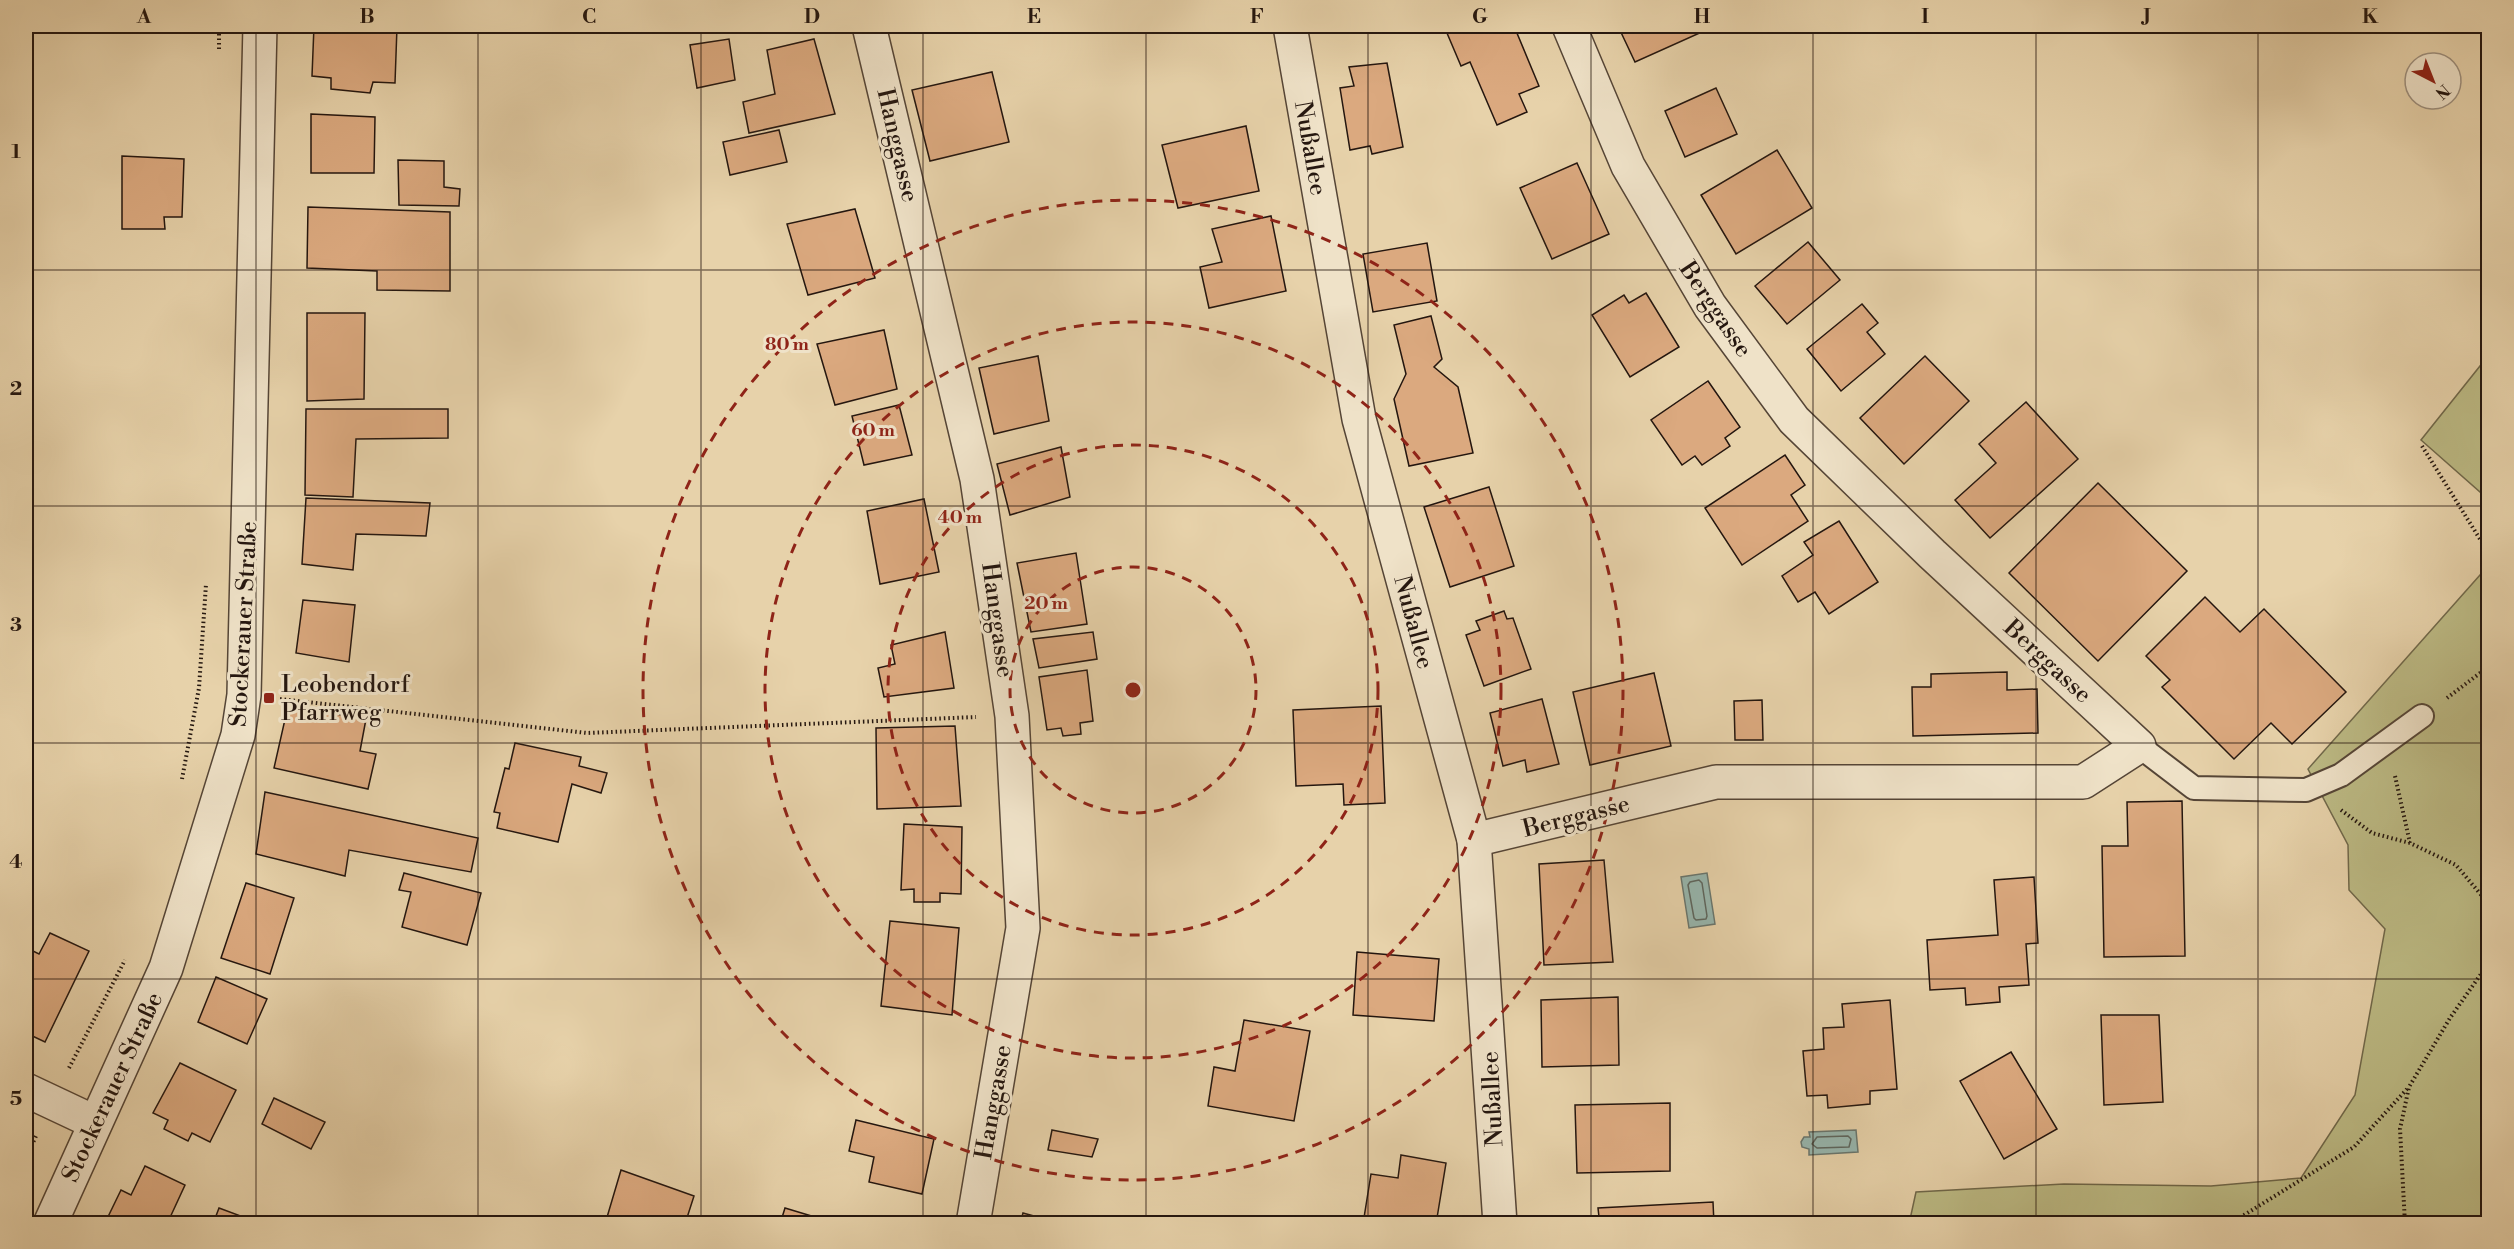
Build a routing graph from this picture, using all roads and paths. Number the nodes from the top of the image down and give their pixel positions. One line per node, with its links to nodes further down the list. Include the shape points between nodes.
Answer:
1 (219, 26): 6 (path)
2 (261, 26): 11 (street, Stockerauer Straße)
3 (869, 26): 12 (street, Hanggasse, via 977,479)
4 (1290, 26): 18 (street, Nußallee, via 1359,419)
5 (1569, 26): 15 (street, Berggasse, via 1628,166 1710,306 1794,420)
6 (219, 49)
7 (2422, 446): 8 (path)
8 (2488, 552)
9 (206, 583): 16 (path, via 199,688)
10 (2488, 667): 13 (path)
11 (244, 695): 12 (path, via 587,733); 25 (street, Stockerauer Straße, via 238,735 166,968)
12 (1012, 716): 28 (street, Hanggasse, via 1023,928)
13 (2422, 716): 14 (lane)
14 (2388, 741): 15 (lane, via 2341,775 2306,790 2194,788); 19 (path)
15 (2139, 746): 18 (street, Berggasse, via 2083,782 1716,782)
16 (180, 789)
17 (2344, 811): 19 (path, via 2372,833)
18 (1474, 840): 29 (street, Nußallee)
19 (2410, 843): 20 (path, via 2456,865)
20 (2488, 903)
21 (128, 954): 24 (path)
22 (2488, 964): 23 (path)
23 (2409, 1087): 30 (path, via 2354,1147); 31 (path, via 2400,1129)
24 (39, 1096): 25 (street); 26 (path)
25 (94, 1122): 27 (street, Stockerauer Straße)
26 (26, 1158)
27 (50, 1224)
28 (973, 1224)
29 (1500, 1224)
30 (2235, 1224)
31 (2405, 1224)

